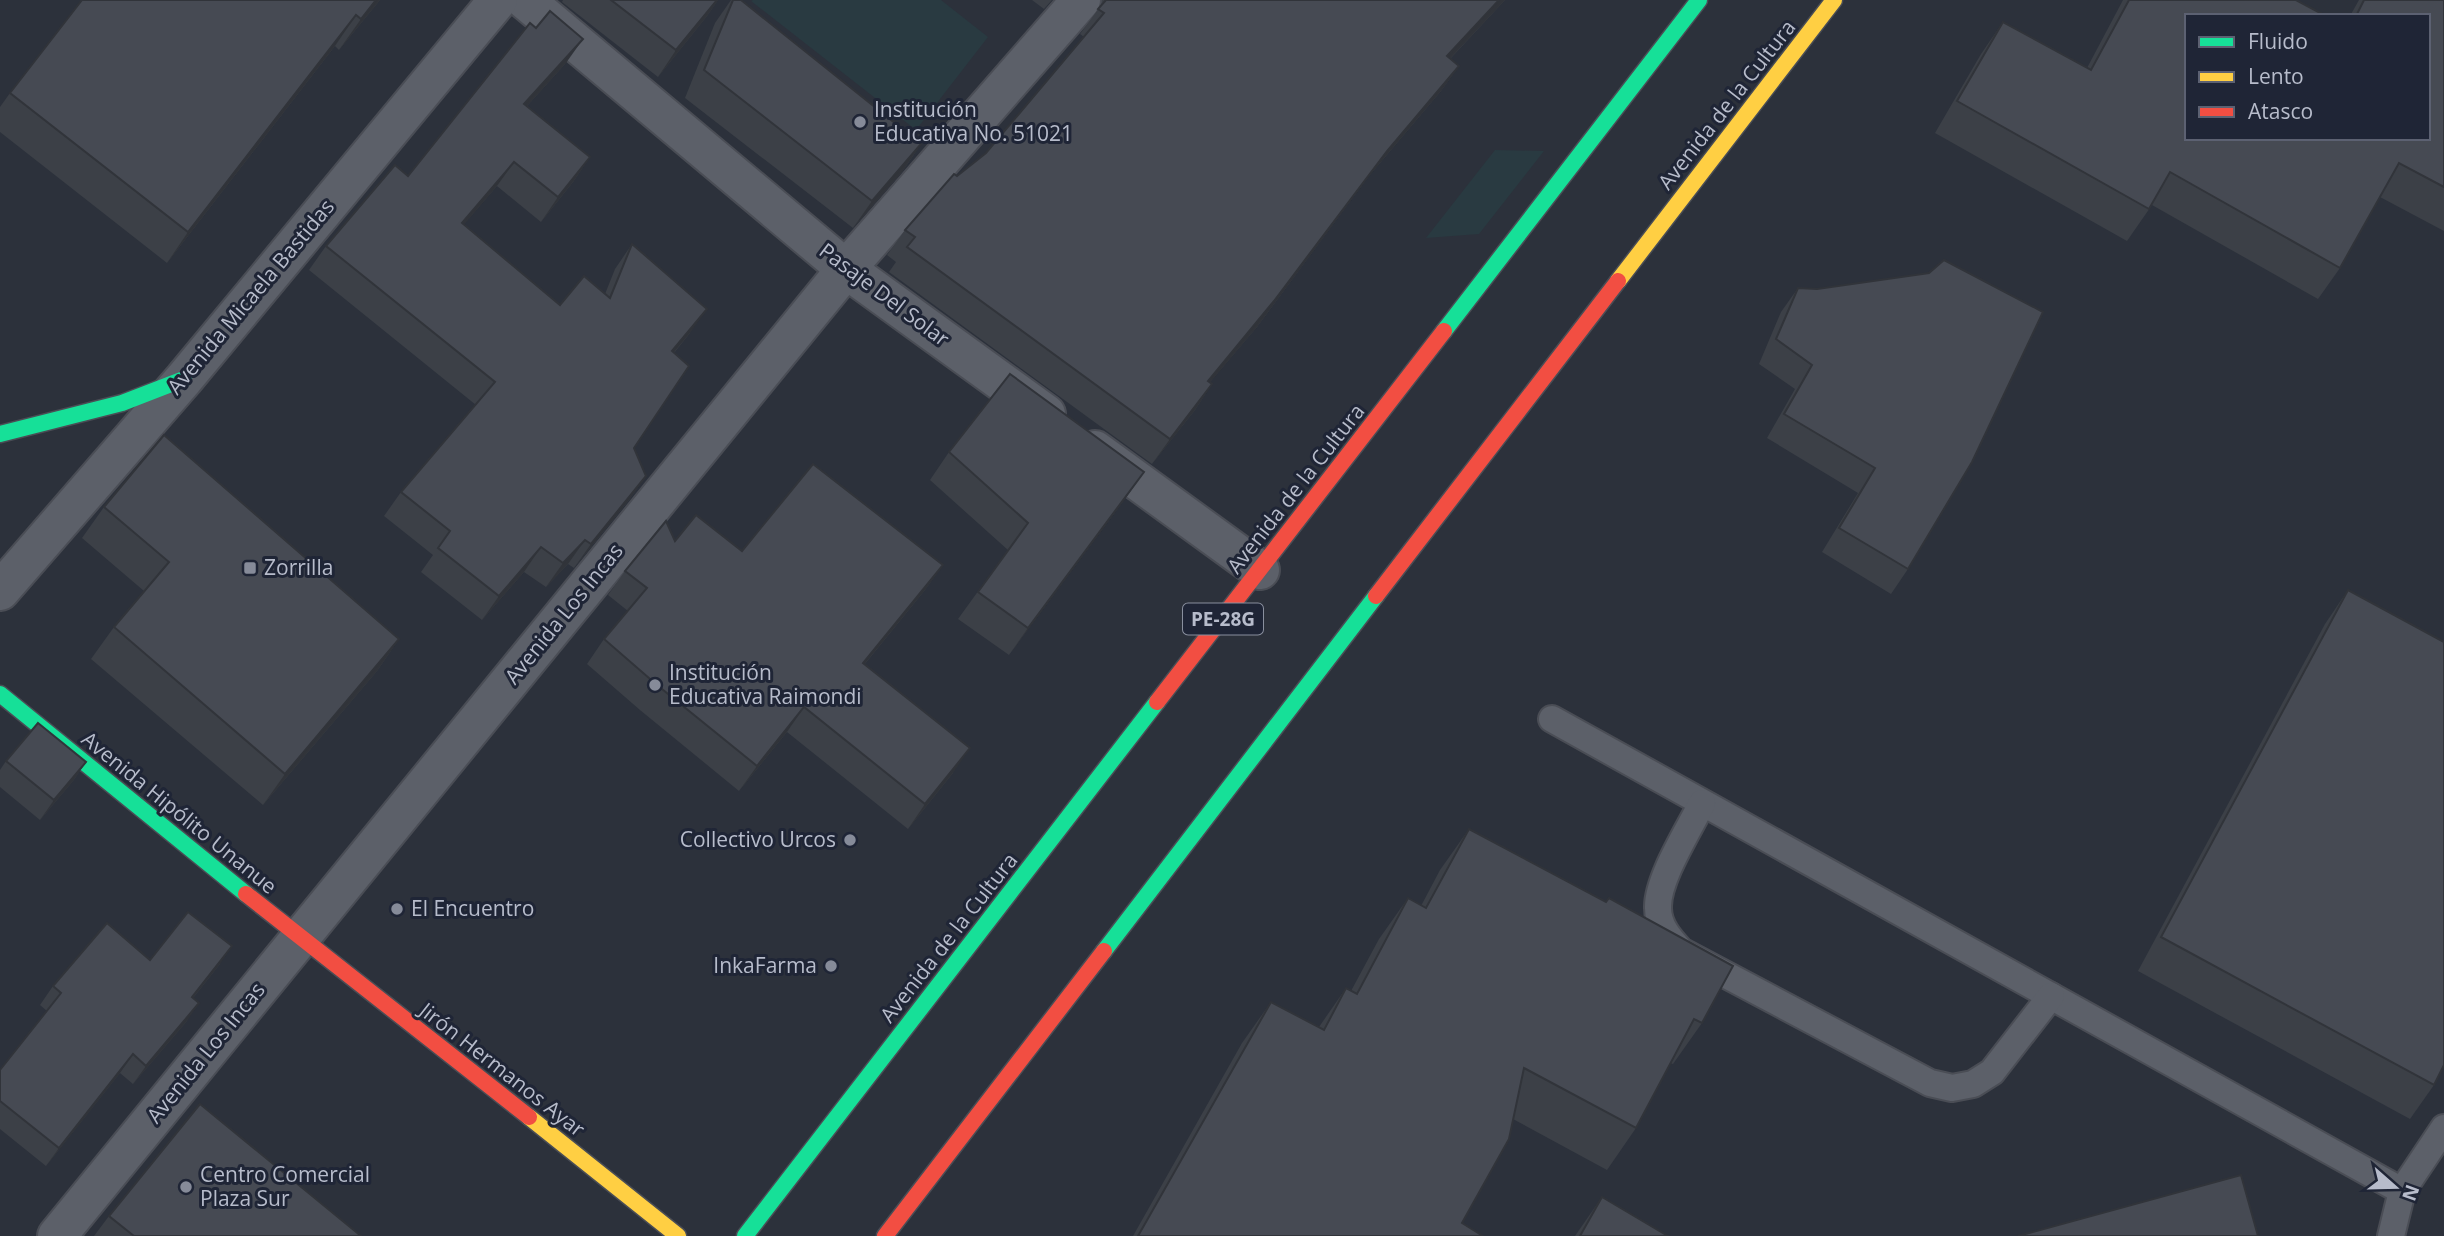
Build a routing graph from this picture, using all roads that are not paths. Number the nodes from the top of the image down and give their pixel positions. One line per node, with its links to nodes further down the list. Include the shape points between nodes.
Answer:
1 (498, 0): 7 (street, Avenida Micaela Bastidas)
2 (525, 0): 6 (street, Pasaje Del Solar)
3 (1081, 0): 6 (street, Avenida Los Incas)
4 (1699, 0): 9 (main road, Avenida de la Cultura / PE-28G)
5 (1834, 0): 21 (main road, Avenida de la Cultura)
6 (846, 269): 9 (street, Pasaje Del Solar); 14 (street, Avenida Los Incas)
7 (184, 379): 8 (main road, via 122,403); 10 (street, Avenida Micaela Bastidas)
8 (0, 434)
9 (1260, 570): 20 (main road, Avenida de la Cultura / PE-28G)
10 (0, 591)
11 (0, 694): 14 (main road, Avenida Hipólito Unanue)
12 (1552, 719): 13 (lane)
13 (1702, 803): 15 (lane); 15 (lane, via 1661,884 1661,921 1681,951 1930,1083 1952,1088 1973,1084 1992,1072)
14 (299, 939): 18 (street, Avenida Los Incas); 19 (main road, Jirón Hermanos Ayar)
15 (2050, 996): 17 (lane)
16 (2444, 1128): 17 (lane)
17 (2402, 1191): 22 (lane)
18 (57, 1236)
19 (678, 1236)
20 (745, 1236)
21 (885, 1236)
22 (2391, 1236)

